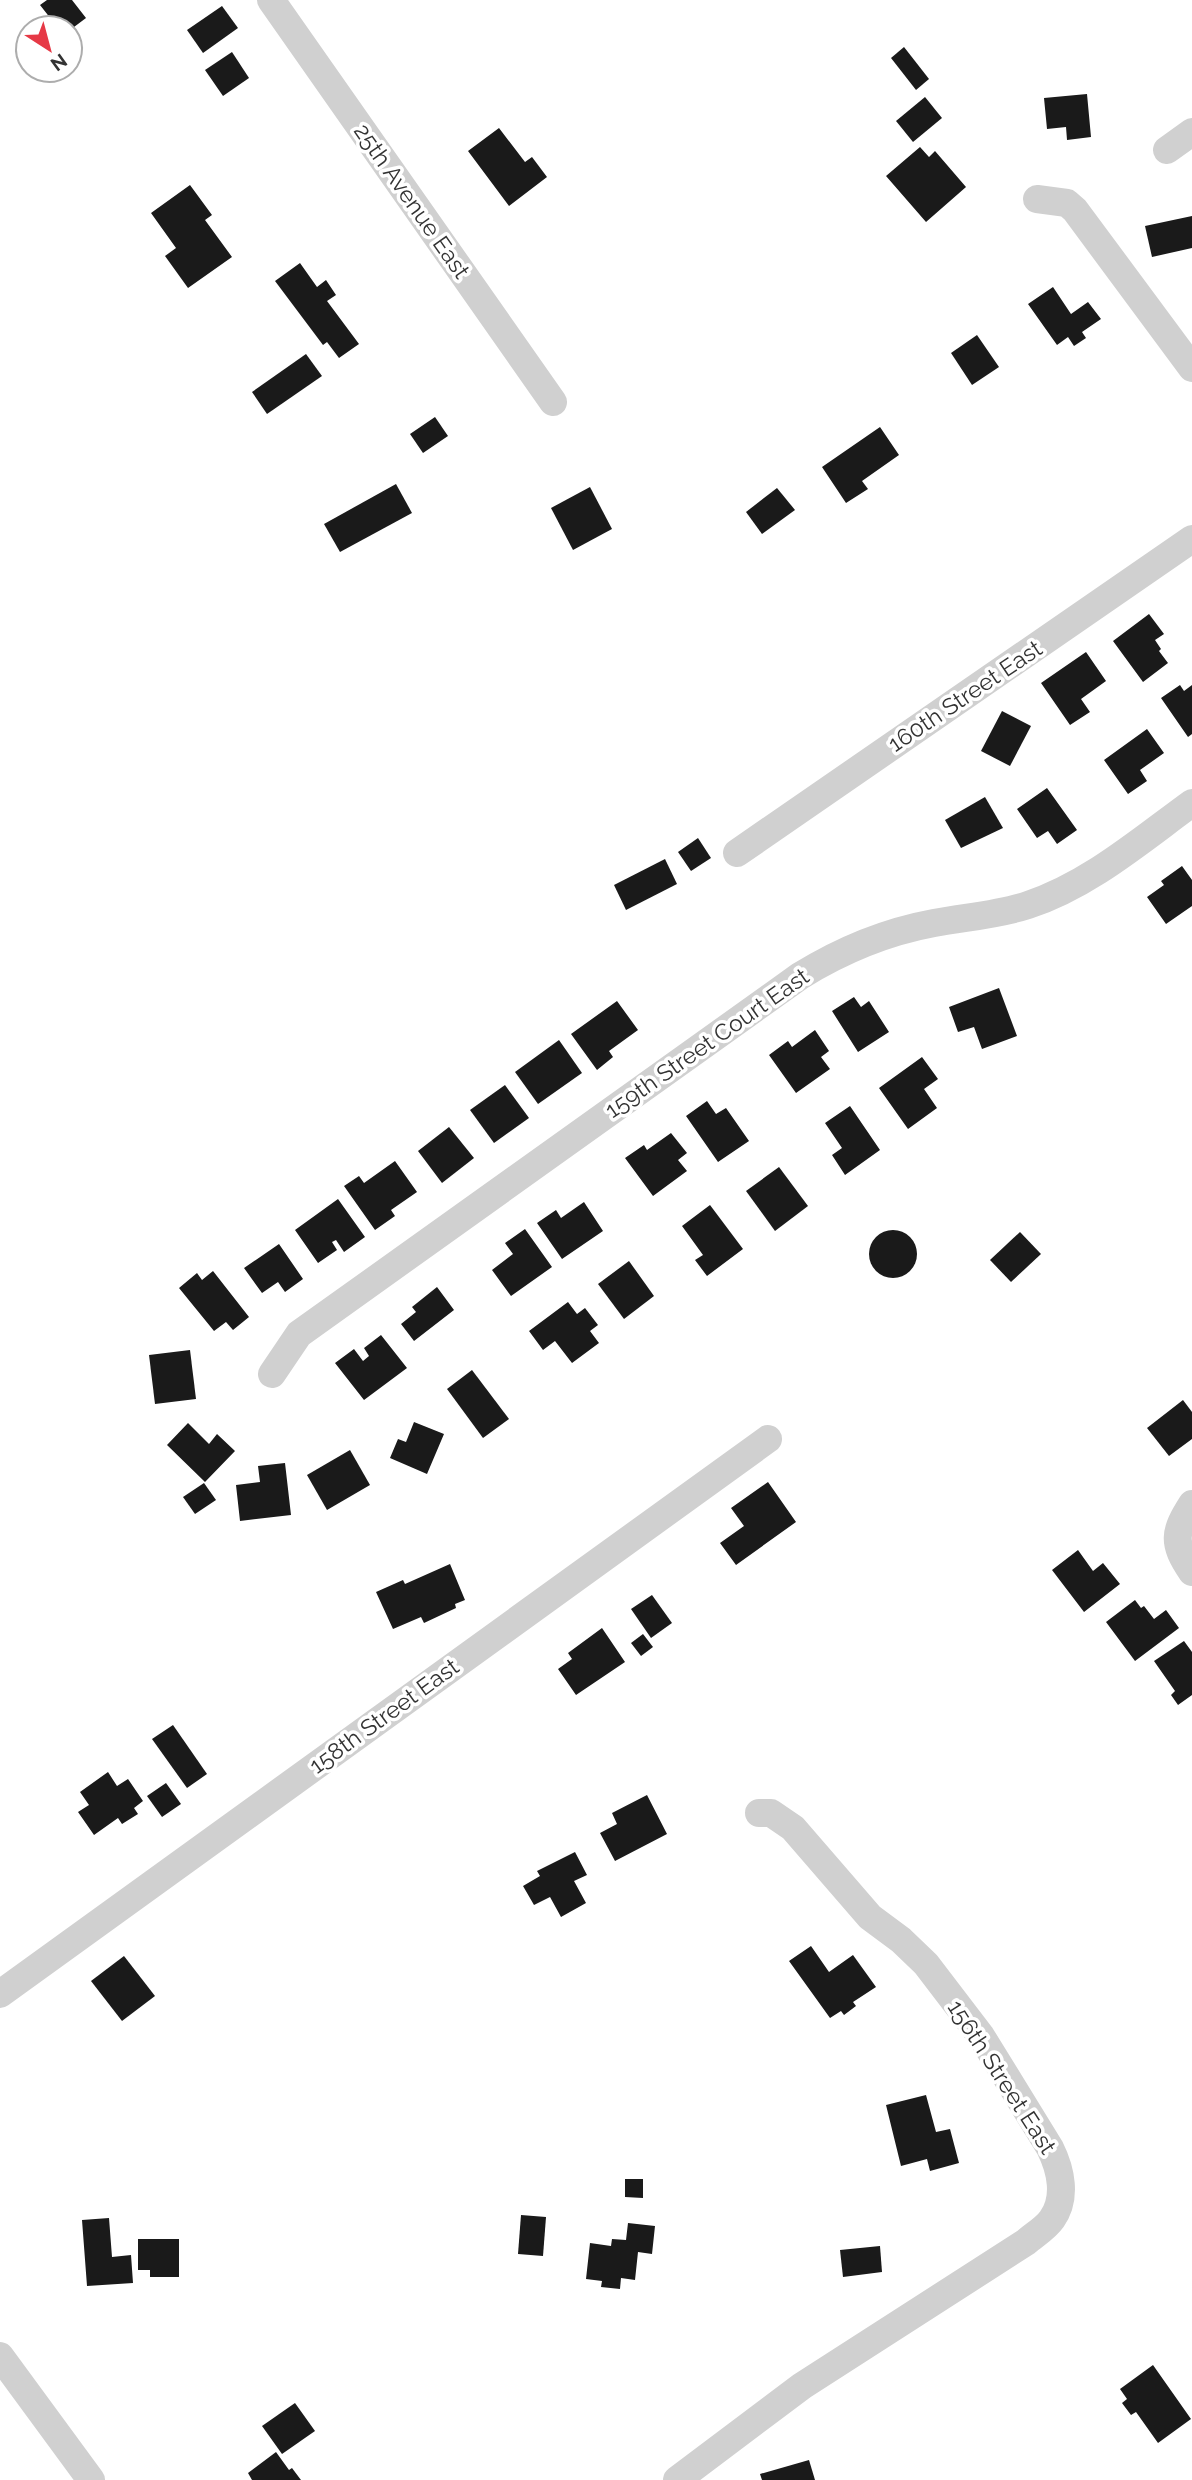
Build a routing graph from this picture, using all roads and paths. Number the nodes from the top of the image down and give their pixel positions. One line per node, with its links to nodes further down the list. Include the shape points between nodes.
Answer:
1 (271, 0): 6 (street, 25th Avenue East)
2 (1192, 132): 3 (street)
3 (1167, 150)
4 (1037, 199): 5 (street, via 1066,203 1075,210)
5 (1192, 368)
6 (552, 402)
7 (1192, 539): 9 (street, 160th Street East)
8 (1192, 803): 10 (street, 159th Street Court East, via 1077,883 1029,904 901,930 825,960 299,1334)
9 (737, 853)
10 (272, 1374)
11 (768, 1439): 15 (street, 158th Street East)
12 (1192, 1504): 13 (street, via 1178,1533 1180,1553)
13 (1192, 1572)
14 (759, 1813): 18 (street, 156th Street East, via 771,1812 793,1828 870,1917 901,1940 934,1975 981,2036 1050,2148 1058,2163 1062,2191 1054,2218 1026,2242 802,2386)
15 (0, 1994)
16 (0, 2356): 17 (street)
17 (91, 2480)
18 (677, 2480)

